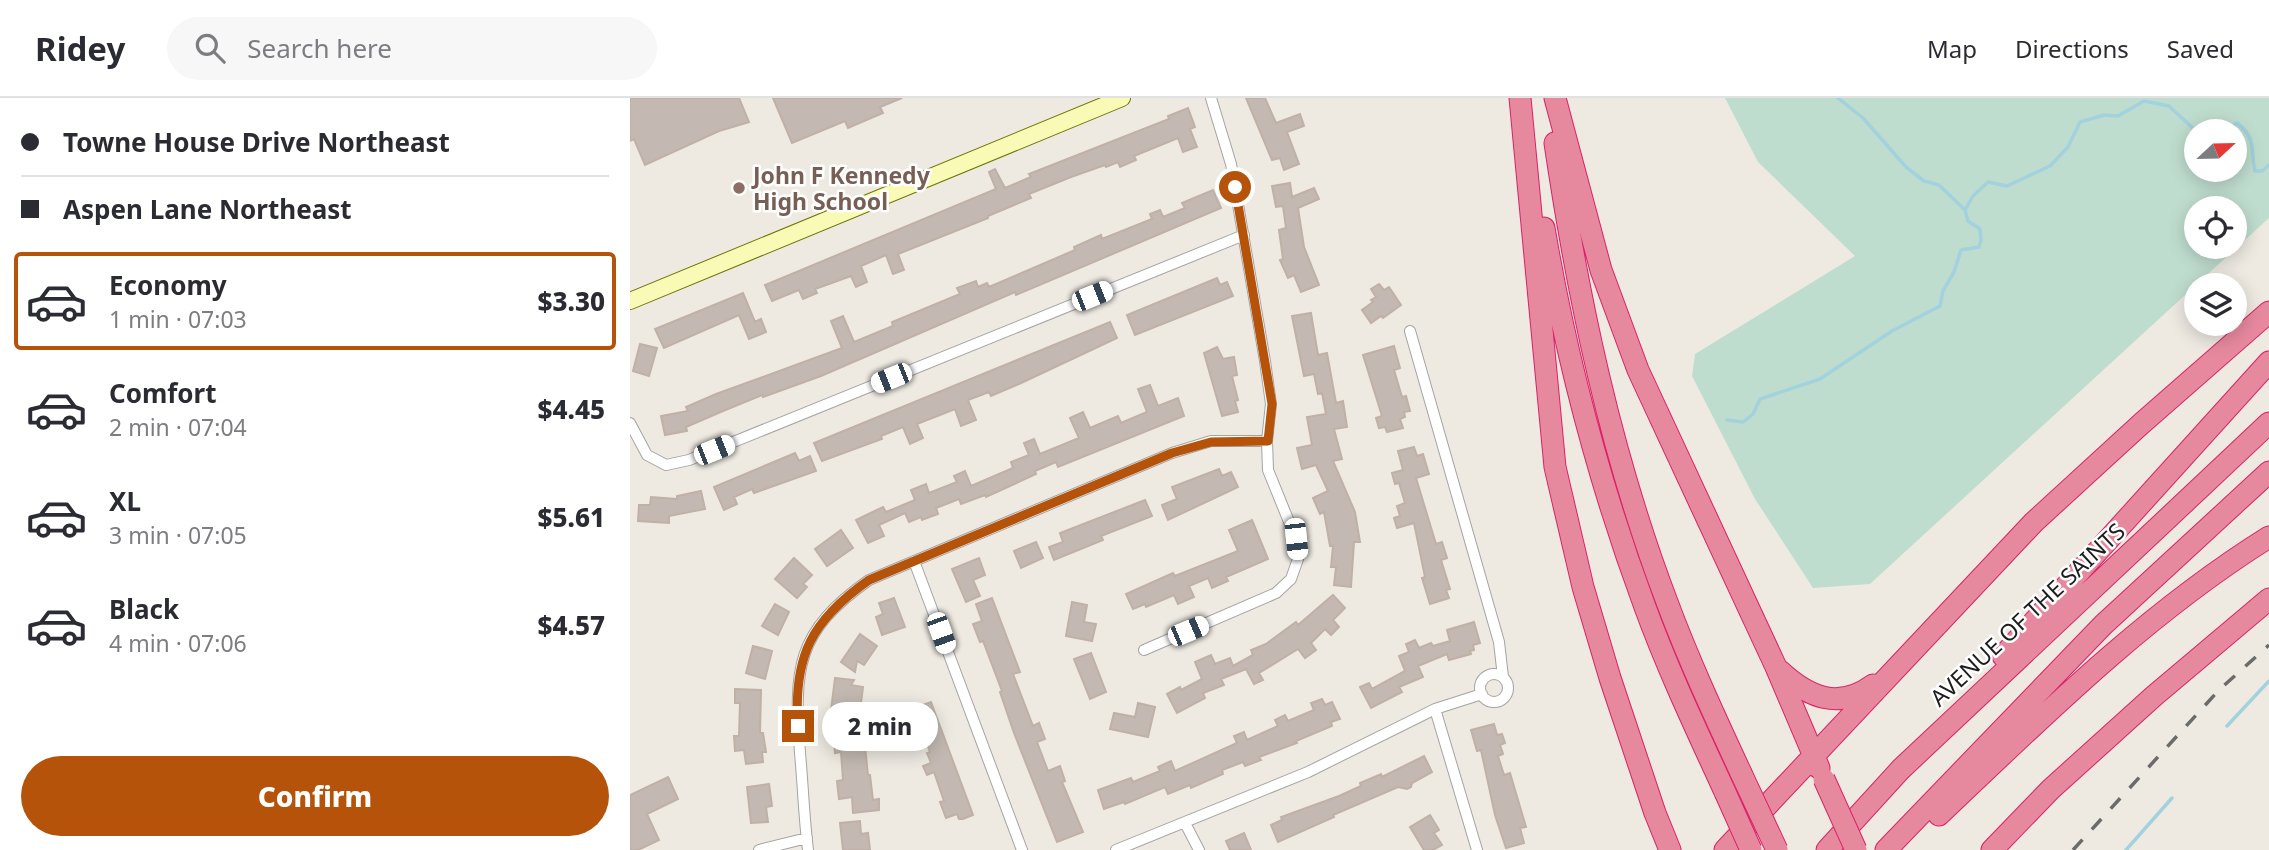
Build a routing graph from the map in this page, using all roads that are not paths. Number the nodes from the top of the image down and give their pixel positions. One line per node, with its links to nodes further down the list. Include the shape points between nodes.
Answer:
1 (1122, 98): 7 (street)
2 (1211, 98): 6 (street, via 1231,164)
3 (1521, 98): 26 (highway, via 1555,467 1587,600); 37 (highway, bridge, via 1565,339 1601,477 1679,694)
4 (1548, 98): 38 (highway, bridge, via 1576,271 1624,470 1666,601)
5 (1555, 98): 20 (highway, via 1601,270 1638,370)
6 (1244, 235): 11 (street, via 689,460 666,466 648,456); 13 (street, via 1272,404)
7 (630, 301)
8 (2269, 312): 19 (highway, via 2034,522)
9 (1410, 331): 21 (street, via 1499,642)
10 (2269, 362): 25 (highway)
11 (630, 423)
12 (2269, 423): 25 (highway, AVENUE OF THE SAINTS)
13 (1268, 441): 16 (street, via 1211,442 1172,453); 18 (street, via 1268,470 1296,539 1298,559 1291,579 1276,593)
14 (2269, 472): 41 (highway, via 2103,625)
15 (2269, 537): 42 (highway, via 2184,596 2101,666)
16 (914, 561): 28 (street, via 869,580 842,600 806,648 796,701); 30 (street)
17 (2269, 599): 43 (highway, via 2051,789)
18 (1144, 650)
19 (1907, 657): 20 (highway, via 1863,692 1841,699 1800,687); 24 (highway)
20 (1776, 667): 24 (highway)
21 (1503, 677): 22 (street, via 1485,677 1480,685); 22 (street, via 1507,690 1500,700 1488,700)
22 (1482, 694): 23 (street)
23 (1435, 709): 27 (street, via 1344,756); 33 (street)
24 (1814, 757): 36 (highway); 40 (highway, bridge)
25 (1901, 769): 39 (highway, AVENUE OF THE SAINTS)
26 (1655, 813): 34 (highway); 35 (highway)
27 (1185, 823): 31 (street); 32 (street)
28 (807, 844): 29 (street)
29 (759, 850)
30 (1022, 850)
31 (1116, 850)
32 (1199, 850)
33 (1477, 850)
34 (1660, 850)
35 (1670, 850)
36 (1725, 850)
37 (1751, 850)
38 (1777, 850)
39 (1827, 850)
40 (1856, 850)
41 (1886, 850)
42 (1902, 850)
43 (1992, 850)

